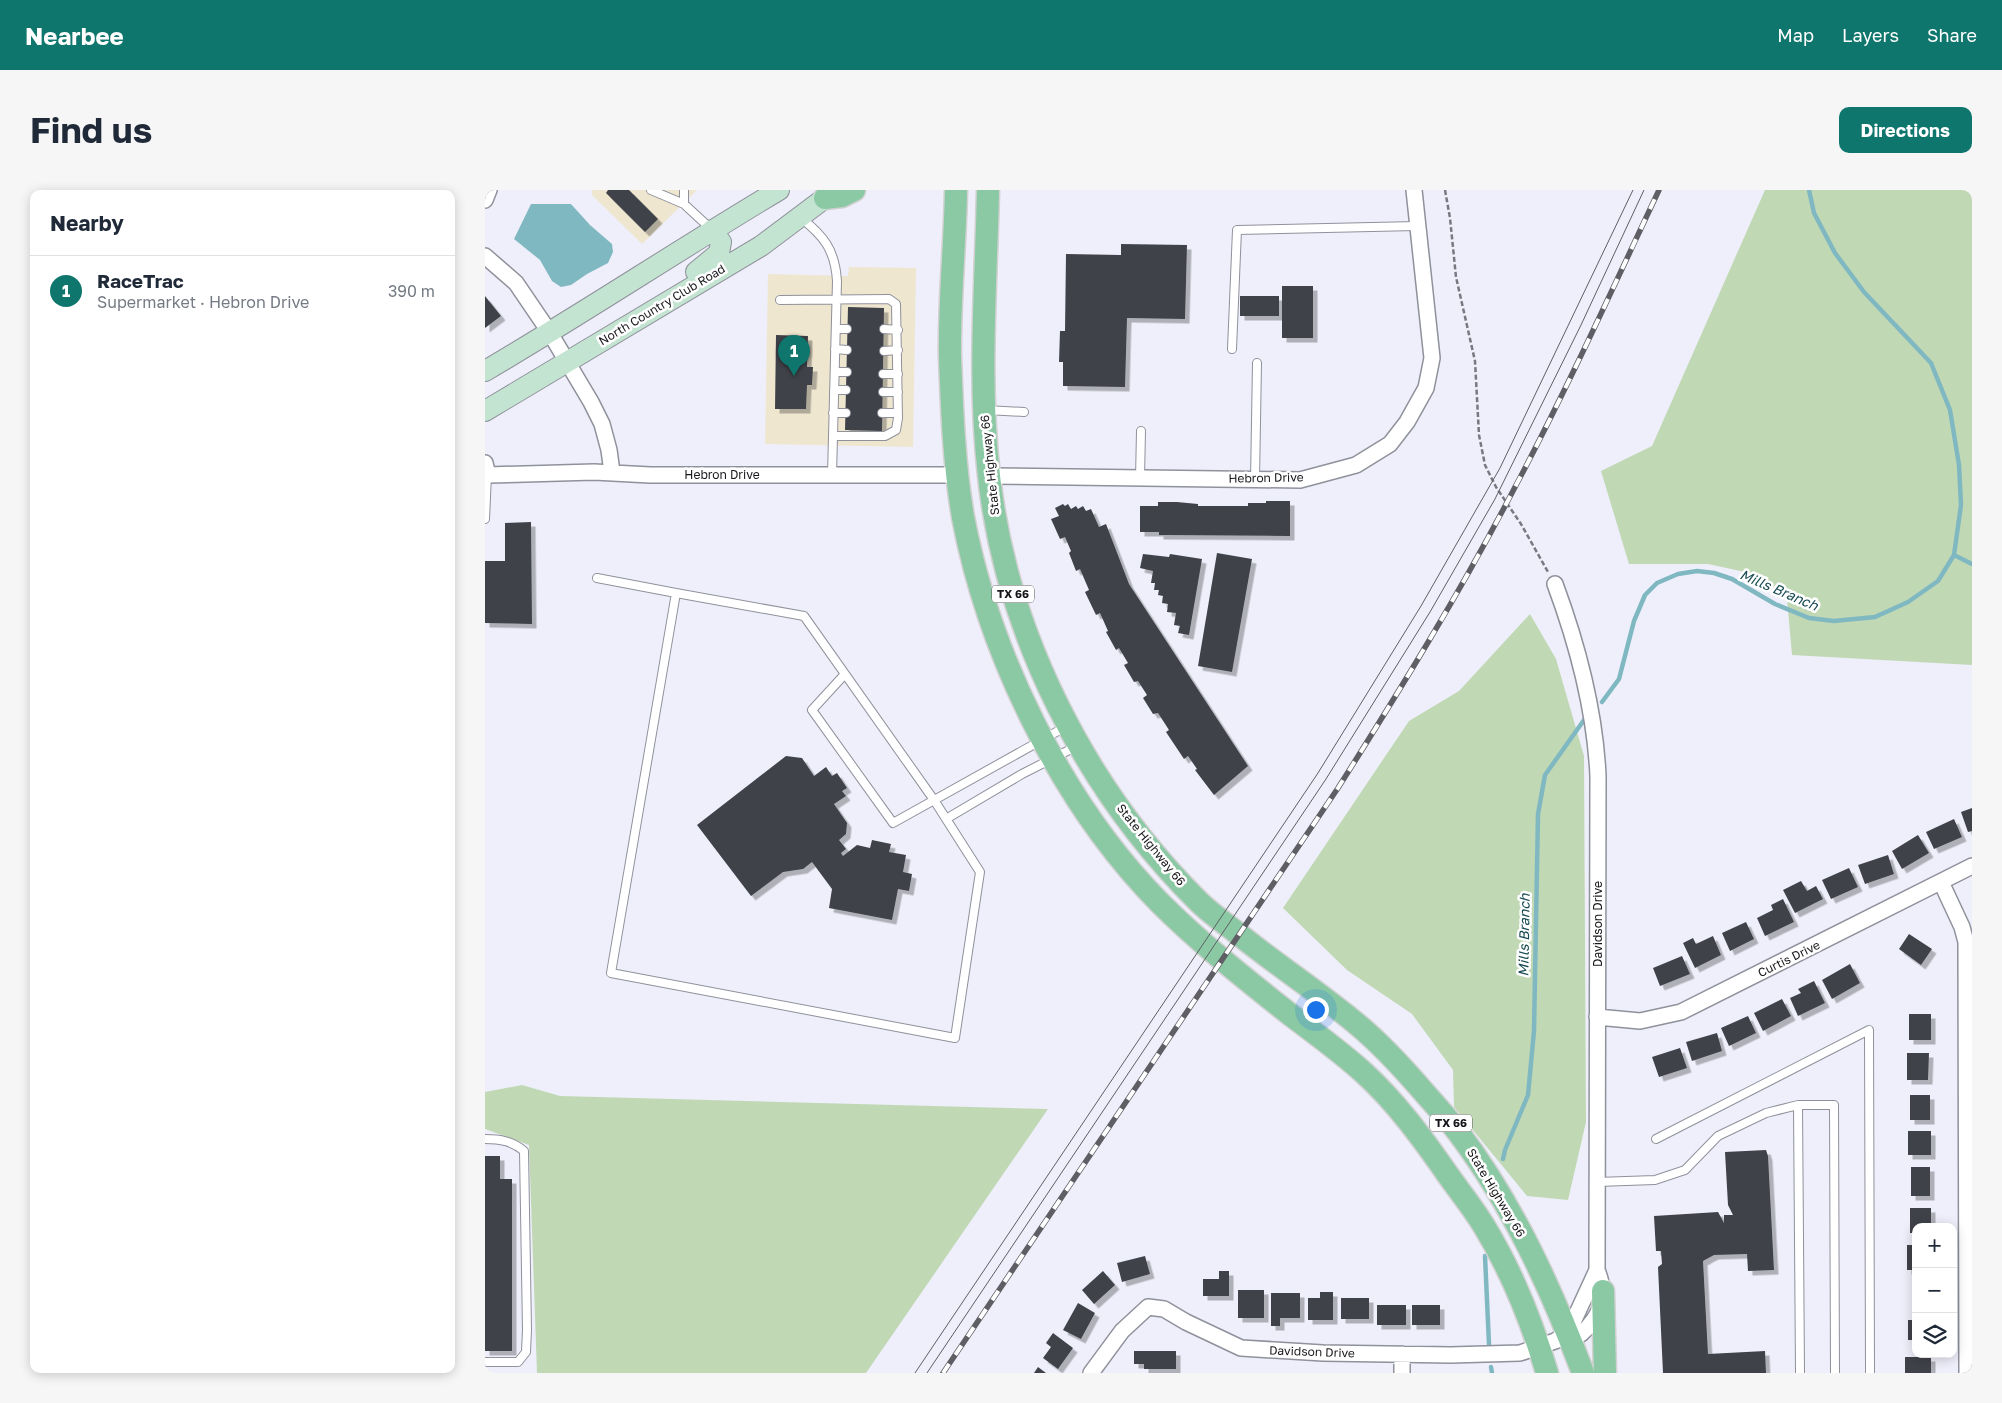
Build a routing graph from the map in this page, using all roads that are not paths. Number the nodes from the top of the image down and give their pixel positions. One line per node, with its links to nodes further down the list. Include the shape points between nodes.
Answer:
1 (489, 190): 11 (street)
2 (651, 190): 12 (lane)
3 (684, 190): 12 (lane)
4 (779, 190): 15 (main road)
5 (854, 190): 10 (main road, via 842,196)
6 (940, 190): 16 (main road, via 949,208)
7 (956, 190): 16 (main road, TX 66)
8 (988, 190): 43 (main road, State Highway 66 / TX 66)
9 (1414, 190): 14 (street, Hebron Drive)
10 (828, 194): 13 (main road, North Country Club Road)
11 (485, 200)
12 (684, 204): 15 (lane)
13 (799, 217): 18 (lane, via 816,230 831,251 835,263); 20 (main road, North Country Club Road, via 761,246)
14 (1417, 226): 27 (lane, via 1237,230); 58 (street, Hebron Drive, via 1432,358 1426,388 1407,422 1390,444 1356,465 1300,480)
15 (712, 230): 20 (main road, via 721,242 719,254 684,281); 25 (main road)
16 (955, 235): 31 (main road, TX 66)
17 (485, 256): 25 (street, via 516,284)
18 (836, 299): 19 (lane); 21 (lane); 24 (lane, via 893,301 898,309)
19 (780, 300)
20 (665, 303): 32 (main road, North Country Club Road)
21 (836, 329): 22 (lane); 26 (lane)
22 (847, 329)
23 (884, 329): 24 (lane)
24 (898, 330): 29 (lane)
25 (550, 333): 32 (street); 34 (main road)
26 (835, 349): 28 (lane); 35 (lane)
27 (1231, 349)
28 (847, 350)
29 (898, 350): 30 (lane); 38 (lane)
30 (884, 351)
31 (950, 354): 55 (main road, TX 66); 56 (main road, via 964,389 971,460 977,472)
32 (567, 362): 44 (main road, North Country Club Road); 53 (street, via 602,424)
33 (1257, 363): 58 (lane)
34 (485, 371)
35 (835, 372): 36 (lane); 39 (lane)
36 (847, 372)
37 (883, 374): 38 (lane)
38 (898, 374): 42 (lane)
39 (834, 390): 40 (lane); 46 (lane)
40 (846, 390)
41 (883, 392): 42 (lane)
42 (898, 392): 49 (lane)
43 (984, 410): 45 (lane); 56 (main road, State Highway 66 / TX 66)
44 (485, 411)
45 (1024, 412)
46 (833, 413): 47 (lane); 51 (lane)
47 (846, 413)
48 (882, 413): 49 (lane)
49 (898, 413): 51 (lane, via 896,430 885,436)
50 (1141, 431): 57 (lane)
51 (833, 436): 54 (lane)
52 (486, 471): 53 (street, Hebron Drive); 59 (lane)
53 (612, 472): 54 (street, Hebron Drive)
54 (832, 475): 55 (street, Hebron Drive)
55 (957, 475): 61 (main road, via 971,490 991,550); 66 (main road, TX 66, via 965,524 985,602 1014,681)
56 (989, 476): 57 (street, Hebron Drive); 61 (main road, State Highway 66 / TX 66)
57 (1140, 478): 58 (street, Hebron Drive)
58 (1255, 480)
59 (485, 519)
60 (597, 578): 63 (lane)
61 (1009, 581): 65 (main road, State Highway 66 / TX 66, via 1048,687)
62 (1555, 584): 71 (street, Davidson Drive, via 1582,669 1597,749)
63 (675, 593): 64 (lane, via 804,616); 68 (lane, via 611,973 955,1038 980,872)
64 (845, 674): 67 (lane); 67 (lane, via 812,710 893,823)
65 (1074, 735): 66 (lane); 66 (lane); 77 (main road, State Highway 66 / TX 66, via 1097,776 1137,832 1199,903 1358,1025 1412,1078 1455,1128 1519,1228)
66 (1048, 749): 67 (lane); 68 (lane, via 1021,774); 78 (main road, TX 66, via 1113,849 1159,902 1257,988 1364,1073 1428,1146 1484,1226 1513,1282)
67 (934, 800): 68 (lane)
68 (946, 820)
69 (1972, 866): 70 (street, Curtis Drive)
70 (1941, 882): 71 (street, Curtis Drive, via 1681,1012 1640,1021); 89 (street, via 1966,942)
71 (1597, 1017): 75 (street, Davidson Drive)
72 (1798, 1105): 75 (lane, via 1766,1113 1718,1136 1685,1170 1655,1180); 86 (lane); 87 (lane, via 1835,1105)
73 (485, 1139): 80 (lane, via 515,1143 524,1151 527,1330 526,1352 518,1362)
74 (1656, 1139): 88 (lane, via 1869,1030)
75 (1597, 1182): 76 (street, Davidson Drive)
76 (1600, 1281): 77 (street, Davidson Drive); 77 (street, Davidson Drive, via 1599,1313 1581,1334); 85 (main road)
77 (1568, 1333): 78 (street, Davidson Drive); 84 (main road, State Highway 66 / TX 66)
78 (1539, 1347): 79 (street, Davidson Drive, via 1520,1353); 83 (main road, TX 66)
79 (1402, 1354): 81 (street, Davidson Drive, via 1241,1348 1164,1309 1149,1307 1122,1331); 82 (street)
80 (485, 1362)
81 (1091, 1373)
82 (1402, 1373)
83 (1547, 1373)
84 (1583, 1373)
85 (1605, 1373)
86 (1800, 1373)
87 (1835, 1373)
88 (1871, 1373)
89 (1967, 1373)

